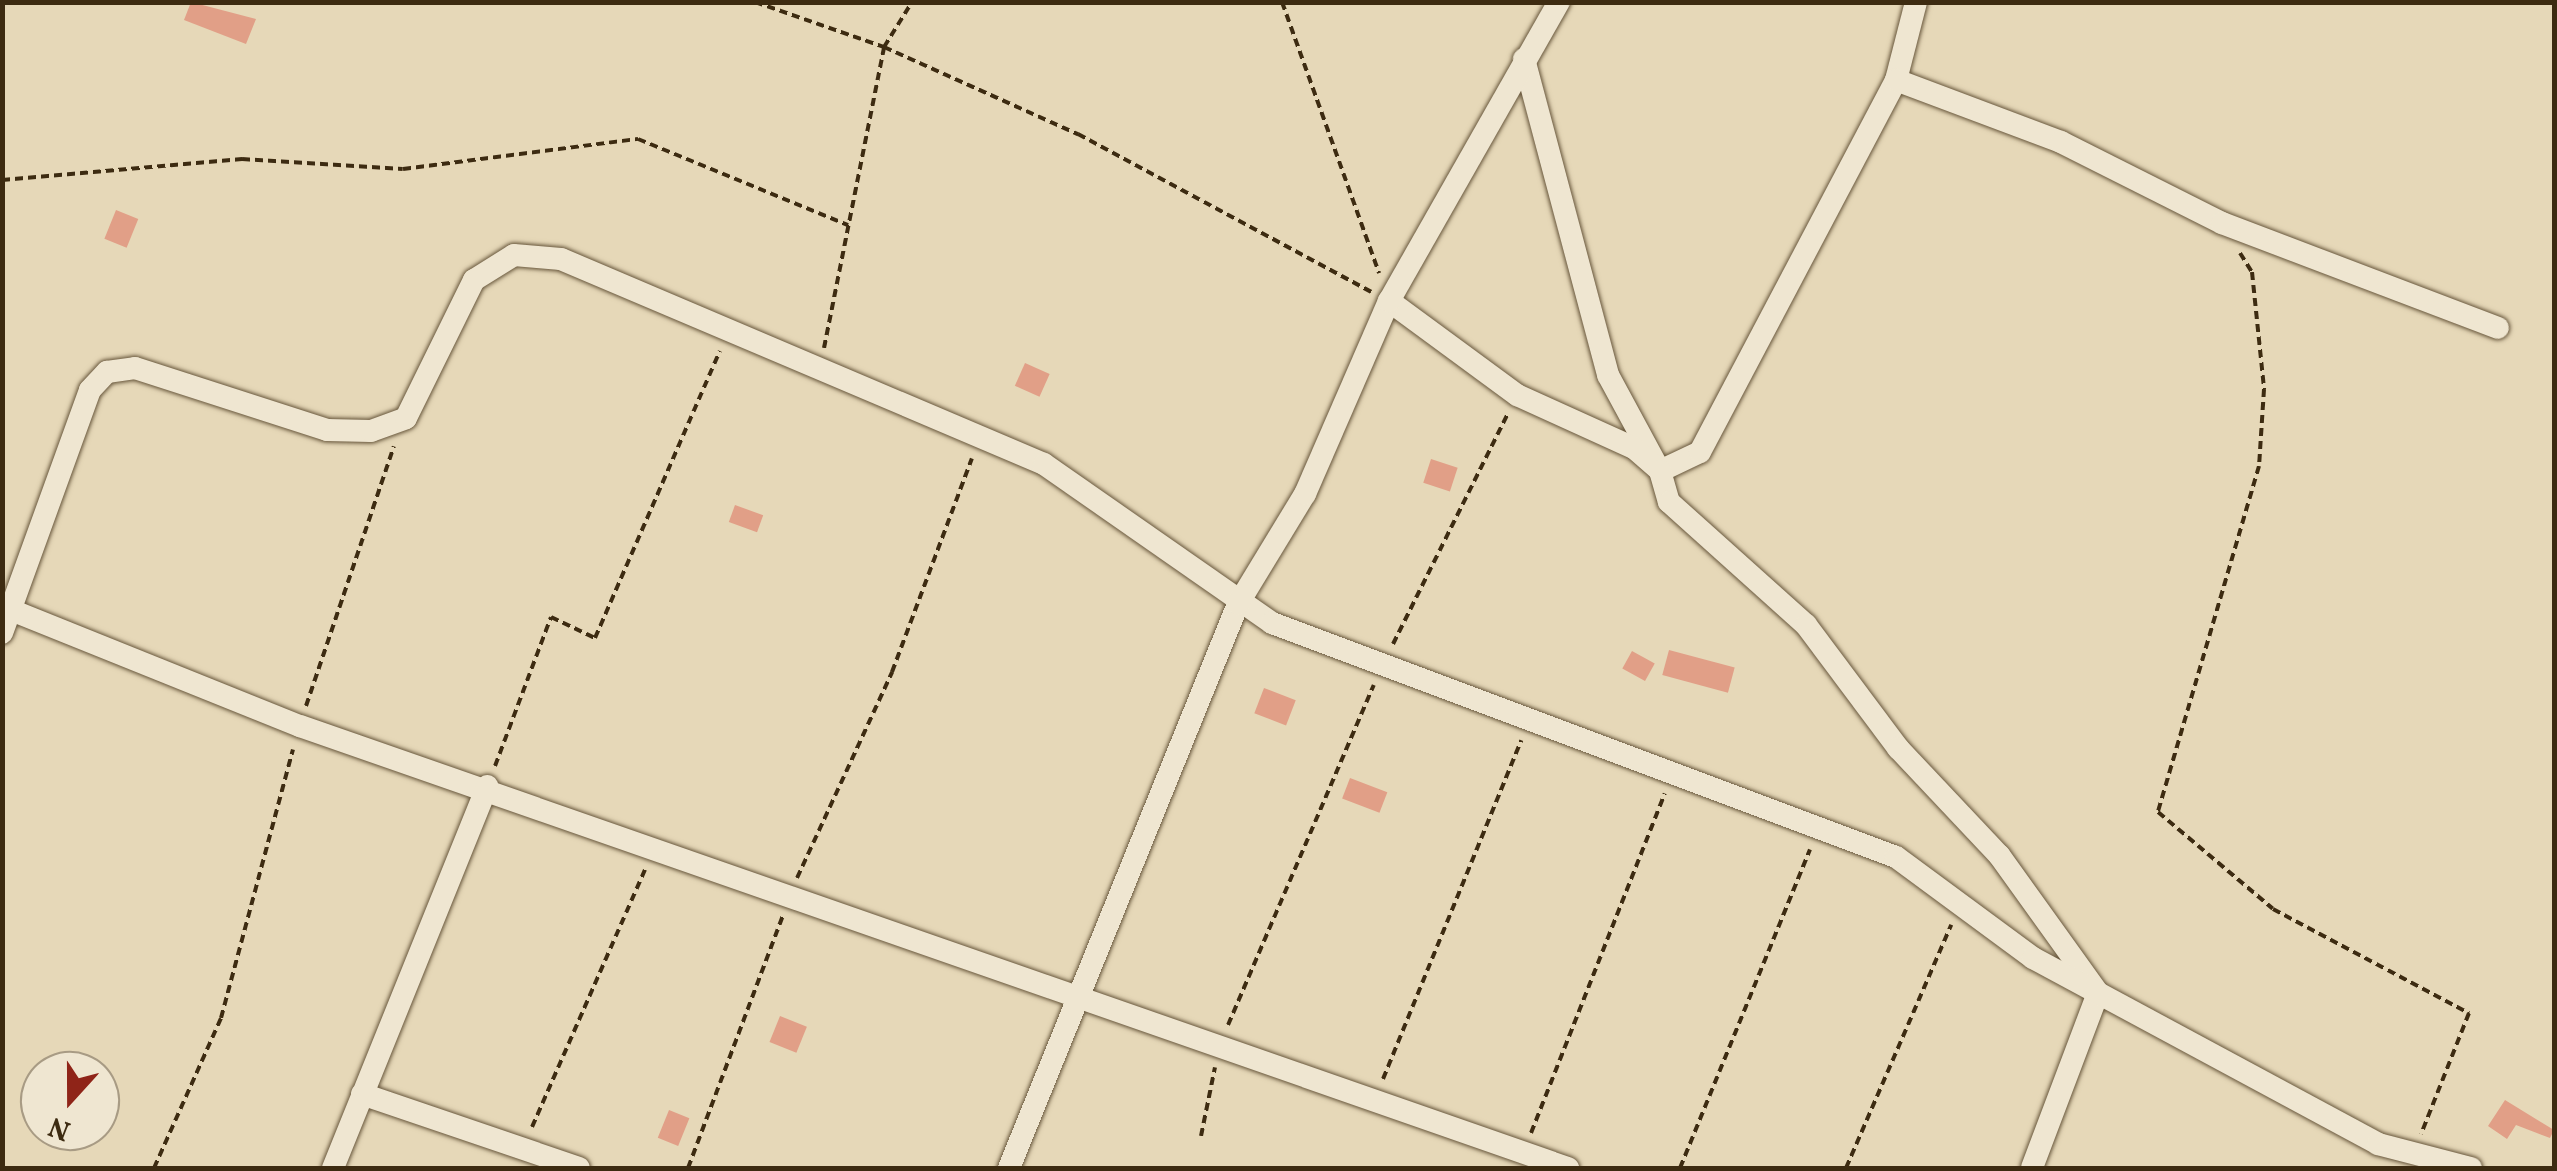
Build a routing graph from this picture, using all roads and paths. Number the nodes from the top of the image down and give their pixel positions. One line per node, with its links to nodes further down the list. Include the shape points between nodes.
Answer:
1 (756, 2): 6 (path)
2 (912, 2): 6 (path)
3 (1282, 2): 12 (path)
4 (1559, 2): 7 (street)
5 (1916, 2): 8 (street)
6 (884, 47): 11 (path); 12 (path, via 1078,134)
7 (1524, 59): 12 (street); 19 (street, via 1608,375)
8 (1896, 80): 10 (street, via 2061,142); 19 (street, via 1700,452)
9 (2, 180): 11 (path, via 242,159 403,168 638,139)
10 (2222, 223): 14 (street); 38 (path, via 2252,272 2264,389 2259,466 2158,812 2273,909 2469,1014)
11 (848, 225): 15 (path)
12 (1389, 301): 16 (street); 20 (street, via 1305,494)
13 (730, 328): 15 (street); 17 (street, via 561,259 514,255 474,280); 27 (path, via 595,638 551,617)
14 (2498, 328)
15 (818, 376): 18 (street)
16 (1517, 395): 19 (street, via 1634,448); 23 (path)
17 (406, 418): 21 (street, via 327,430 135,368 107,372 90,390); 25 (path, via 356,536)
18 (980, 434): 20 (street, via 1044,464); 30 (path, via 892,672)
19 (1660, 470): 32 (street, via 1669,502 1806,625 1898,748 2000,855)
20 (1238, 604): 23 (street); 33 (street)
21 (11, 610): 22 (street); 25 (street)
22 (2, 633)
23 (1382, 665): 24 (street); 34 (path)
24 (1529, 722): 26 (street); 36 (path)
25 (300, 726): 27 (street); 41 (path, via 220,1018)
26 (1672, 774): 28 (street); 40 (path)
27 (487, 786): 29 (street); 35 (street)
28 (1819, 827): 31 (street, via 1896,857); 47 (path)
29 (653, 852): 30 (street); 39 (path)
30 (788, 900): 33 (street); 44 (path)
31 (1960, 904): 32 (street); 48 (path)
32 (2098, 993): 38 (street, via 2378,1144); 49 (street)
33 (1074, 998): 34 (street); 45 (street)
34 (1220, 1044): 36 (street); 37 (path)
35 (362, 1094): 39 (street); 42 (street)
36 (1375, 1097): 40 (street)
37 (1201, 1136)
38 (2416, 1148): 50 (street)
39 (522, 1152): 43 (street)
40 (1524, 1152): 46 (street)
41 (154, 1168)
42 (333, 1168)
43 (579, 1168)
44 (688, 1168)
45 (1009, 1168)
46 (1568, 1168)
47 (1680, 1168)
48 (1846, 1168)
49 (2032, 1168)
50 (2471, 1168)

